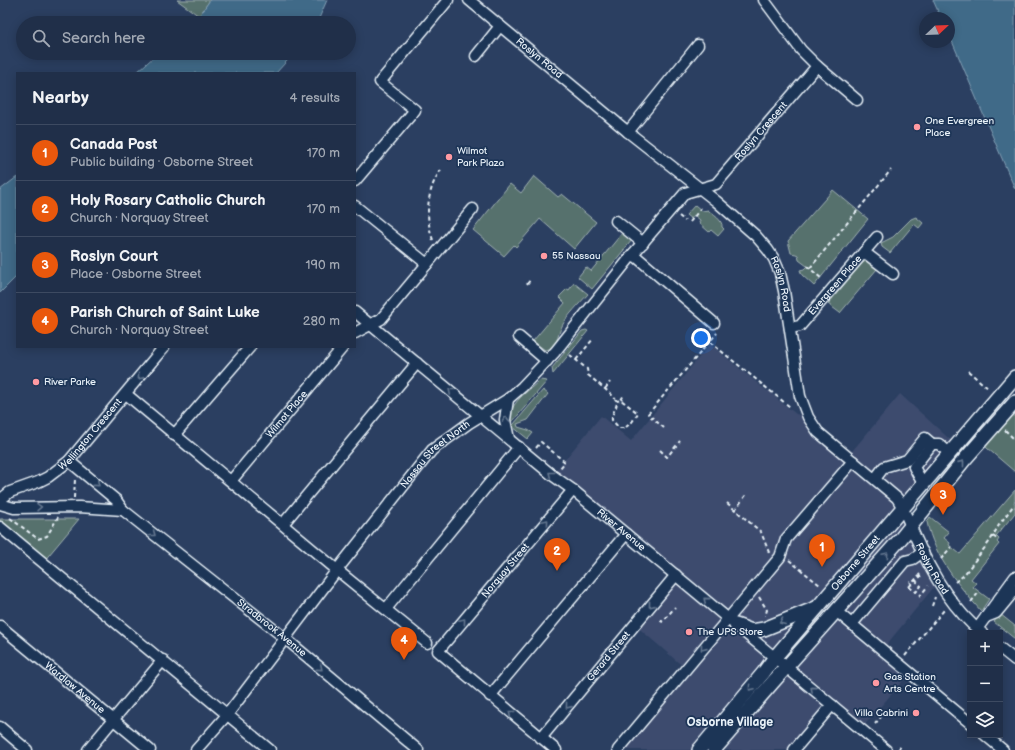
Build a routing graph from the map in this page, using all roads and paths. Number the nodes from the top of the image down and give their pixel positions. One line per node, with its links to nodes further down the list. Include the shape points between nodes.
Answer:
1 (448, 0): 12 (street, via 380,82 415,110)
2 (764, 0): 7 (street, via 801,50)
3 (475, 2): 4 (street, Roslyn Road)
4 (500, 26): 6 (street); 9 (street, Roslyn Road)
5 (698, 45): 9 (street)
6 (476, 56)
7 (817, 66): 8 (street); 13 (street, Roslyn Crescent, via 716,184)
8 (857, 100)
9 (628, 132): 13 (street, Roslyn Road)
10 (441, 170): 20 (path, via 434,179 429,199 428,220)
11 (891, 170): 26 (path)
12 (356, 180)
13 (701, 189): 21 (street, Nassau Street North, via 685,193); 34 (street, Roslyn Road, via 756,236 771,255 780,273)
14 (356, 207): 24 (street)
15 (701, 208): 18 (path)
16 (473, 209): 24 (street)
17 (616, 221): 21 (street)
18 (690, 222)
19 (877, 237): 22 (street, Evergreen Place)
20 (433, 240)
21 (644, 243): 23 (street, Nassau Street North)
22 (864, 252): 27 (street); 34 (street, Evergreen Place, via 800,326)
23 (633, 254): 32 (street); 44 (street, Nassau Street North)
24 (427, 264): 33 (street, via 381,319)
25 (807, 266): 26 (path)
26 (810, 268): 28 (path)
27 (893, 274)
28 (822, 279)
29 (530, 280): 30 (path)
30 (527, 284)
31 (356, 313): 33 (street, River Avenue)
32 (714, 323): 38 (path, via 721,328)
33 (370, 325): 35 (street); 45 (street, River Avenue)
34 (790, 328): 70 (street, Roslyn Road, via 804,410 814,428)
35 (356, 332)
36 (519, 337): 44 (street)
37 (593, 338): 43 (path)
38 (710, 342): 57 (path); 59 (path, via 648,414)
39 (163, 348): 51 (street, Wellington Crescent, one-way to 51)
40 (249, 348): 61 (street)
41 (342, 348): 74 (street, Wilmot Place)
42 (570, 355): 43 (path)
43 (576, 360): 49 (path)
44 (547, 361): 53 (street, Nassau Street North)
45 (417, 363): 58 (street, River Avenue, one-way to 45); 87 (street)
46 (968, 371): 50 (path)
47 (1015, 377): 68 (main road, Osborne Street)
48 (610, 382): 49 (path)
49 (604, 389): 55 (path)
50 (989, 389)
51 (126, 394): 61 (street); 69 (street, Wellington Crescent)
52 (624, 395): 54 (path)
53 (508, 399): 58 (street, Nassau Street North); 62 (street, one-way to 53, via 505,420)
54 (621, 400): 55 (path); 55 (path, via 638,413 625,428 619,428 612,420)
55 (617, 401)
56 (1015, 402): 88 (main road, Osborne Street, one-way to 56)
57 (790, 407)
58 (481, 416): 62 (street, River Avenue); 98 (street, Nassau Street North, via 432,450)
59 (664, 428)
60 (1003, 428): 63 (path)
61 (174, 435): 74 (street)
62 (509, 439): 65 (street, River Avenue)
63 (1015, 440)
64 (680, 441): 67 (path, via 667,456)
65 (519, 447): 76 (street, River Avenue, one-way to 65); 113 (street)
66 (536, 448): 72 (path, via 541,442 565,462)
67 (660, 450)
68 (949, 453): 71 (street, via 939,444 932,444 925,438); 75 (main road, Osborne Street)
69 (69, 461): 78 (street, Wellington Crescent, via 48,477 10,492); 83 (street, Stradbrook Avenue, one-way to 83, via 116,500)
70 (853, 461): 73 (street, Roslyn Road); 118 (street, via 786,539 780,557)
71 (910, 464): 73 (street, via 884,466); 75 (street)
72 (560, 468)
73 (875, 479): 82 (street, Roslyn Road, via 897,498)
74 (231, 481): 87 (street)
75 (924, 484): 82 (main road, Osborne Street)
76 (573, 490): 90 (street, River Avenue); 131 (street, Norquay Street, one-way to 76, via 438,651)
77 (746, 495): 84 (path)
78 (0, 500)
79 (727, 503): 84 (path)
80 (0, 504): 83 (street, one-way to 83, via 14,508 80,507)
81 (1015, 507): 91 (path, via 1013,506 1006,515)
82 (904, 508): 88 (street, Roslyn Road); 112 (main road, Osborne Street)
83 (123, 510): 123 (street, Stradbrook Avenue, one-way to 123)
84 (735, 510): 96 (path, via 761,532)
85 (10, 517): 86 (path, via 38,539 47,536)
86 (58, 517)
87 (283, 524): 98 (street)
88 (911, 526): 94 (street, Roslyn Road); 115 (main road, Osborne Street, one-way to 88)
89 (0, 527): 127 (street)
90 (626, 534): 99 (street, River Avenue); 131 (street)
91 (993, 536): 92 (path); 101 (path, via 963,576)
92 (998, 540)
93 (951, 547): 97 (path)
94 (923, 552): 119 (street, via 905,562); 121 (street, Roslyn Road, via 948,596)
95 (784, 556): 104 (path)
96 (771, 558)
97 (941, 559)
98 (337, 570): 113 (street); 123 (street, Nassau Street North)
99 (676, 575): 118 (street, River Avenue, one-way to 99); 139 (street, Gerard Street, one-way to 139)
100 (1015, 577): 116 (street)
101 (955, 582)
102 (928, 586): 107 (path)
103 (909, 587): 103 (path, via 912,583 920,575 916,581 921,586 916,592)
104 (824, 588)
105 (1015, 590): 116 (street, via 996,613)
106 (979, 592): 109 (path)
107 (919, 597)
108 (935, 597): 110 (path)
109 (971, 602)
110 (932, 606)
111 (675, 607): 117 (path)
112 (818, 607): 118 (main road, one-way to 118, via 764,629 752,631); 126 (main road, Osborne Street)
113 (386, 609): 124 (street)
114 (944, 610): 129 (path)
115 (836, 611): 119 (street); 130 (main road, Osborne Street)
116 (986, 617): 122 (street)
117 (661, 620)
118 (732, 622): 126 (street, River Avenue); 150 (street, one-way to 150)
119 (852, 624): 129 (street)
120 (0, 626): 135 (street, Wardlaw Avenue)
121 (978, 630)
122 (980, 630)
123 (286, 639): 133 (street, Nassau Street North); 148 (street, Stradbrook Avenue, one-way to 148)
124 (427, 643)
125 (1003, 650): 128 (street)
126 (775, 657): 130 (street, River Avenue); 151 (main road, Osborne Street, one-way to 151)
127 (163, 660): 133 (street); 135 (street)
128 (1015, 660)
129 (899, 664): 136 (street)
130 (786, 667): 132 (street, River Avenue, one-way to 130); 152 (main road, Osborne Street)
131 (490, 696): 139 (street, one-way to 131)
132 (832, 704): 142 (street, River Avenue); 153 (street)
133 (227, 715): 146 (street, Nassau Street North); 147 (street)
134 (881, 717): 137 (path)
135 (114, 719): 144 (street); 145 (street, Wardlaw Avenue)
136 (967, 721)
137 (874, 724)
138 (0, 727): 143 (street)
139 (542, 738): 149 (street)
140 (989, 738): 155 (street)
141 (901, 746): 154 (path)
142 (882, 749)
143 (27, 750)
144 (88, 750)
145 (150, 750)
146 (196, 750)
147 (270, 750)
148 (418, 750)
149 (556, 750)
150 (618, 750)
151 (699, 750)
152 (714, 750)
153 (794, 750)
154 (898, 750)
155 (1003, 750)

